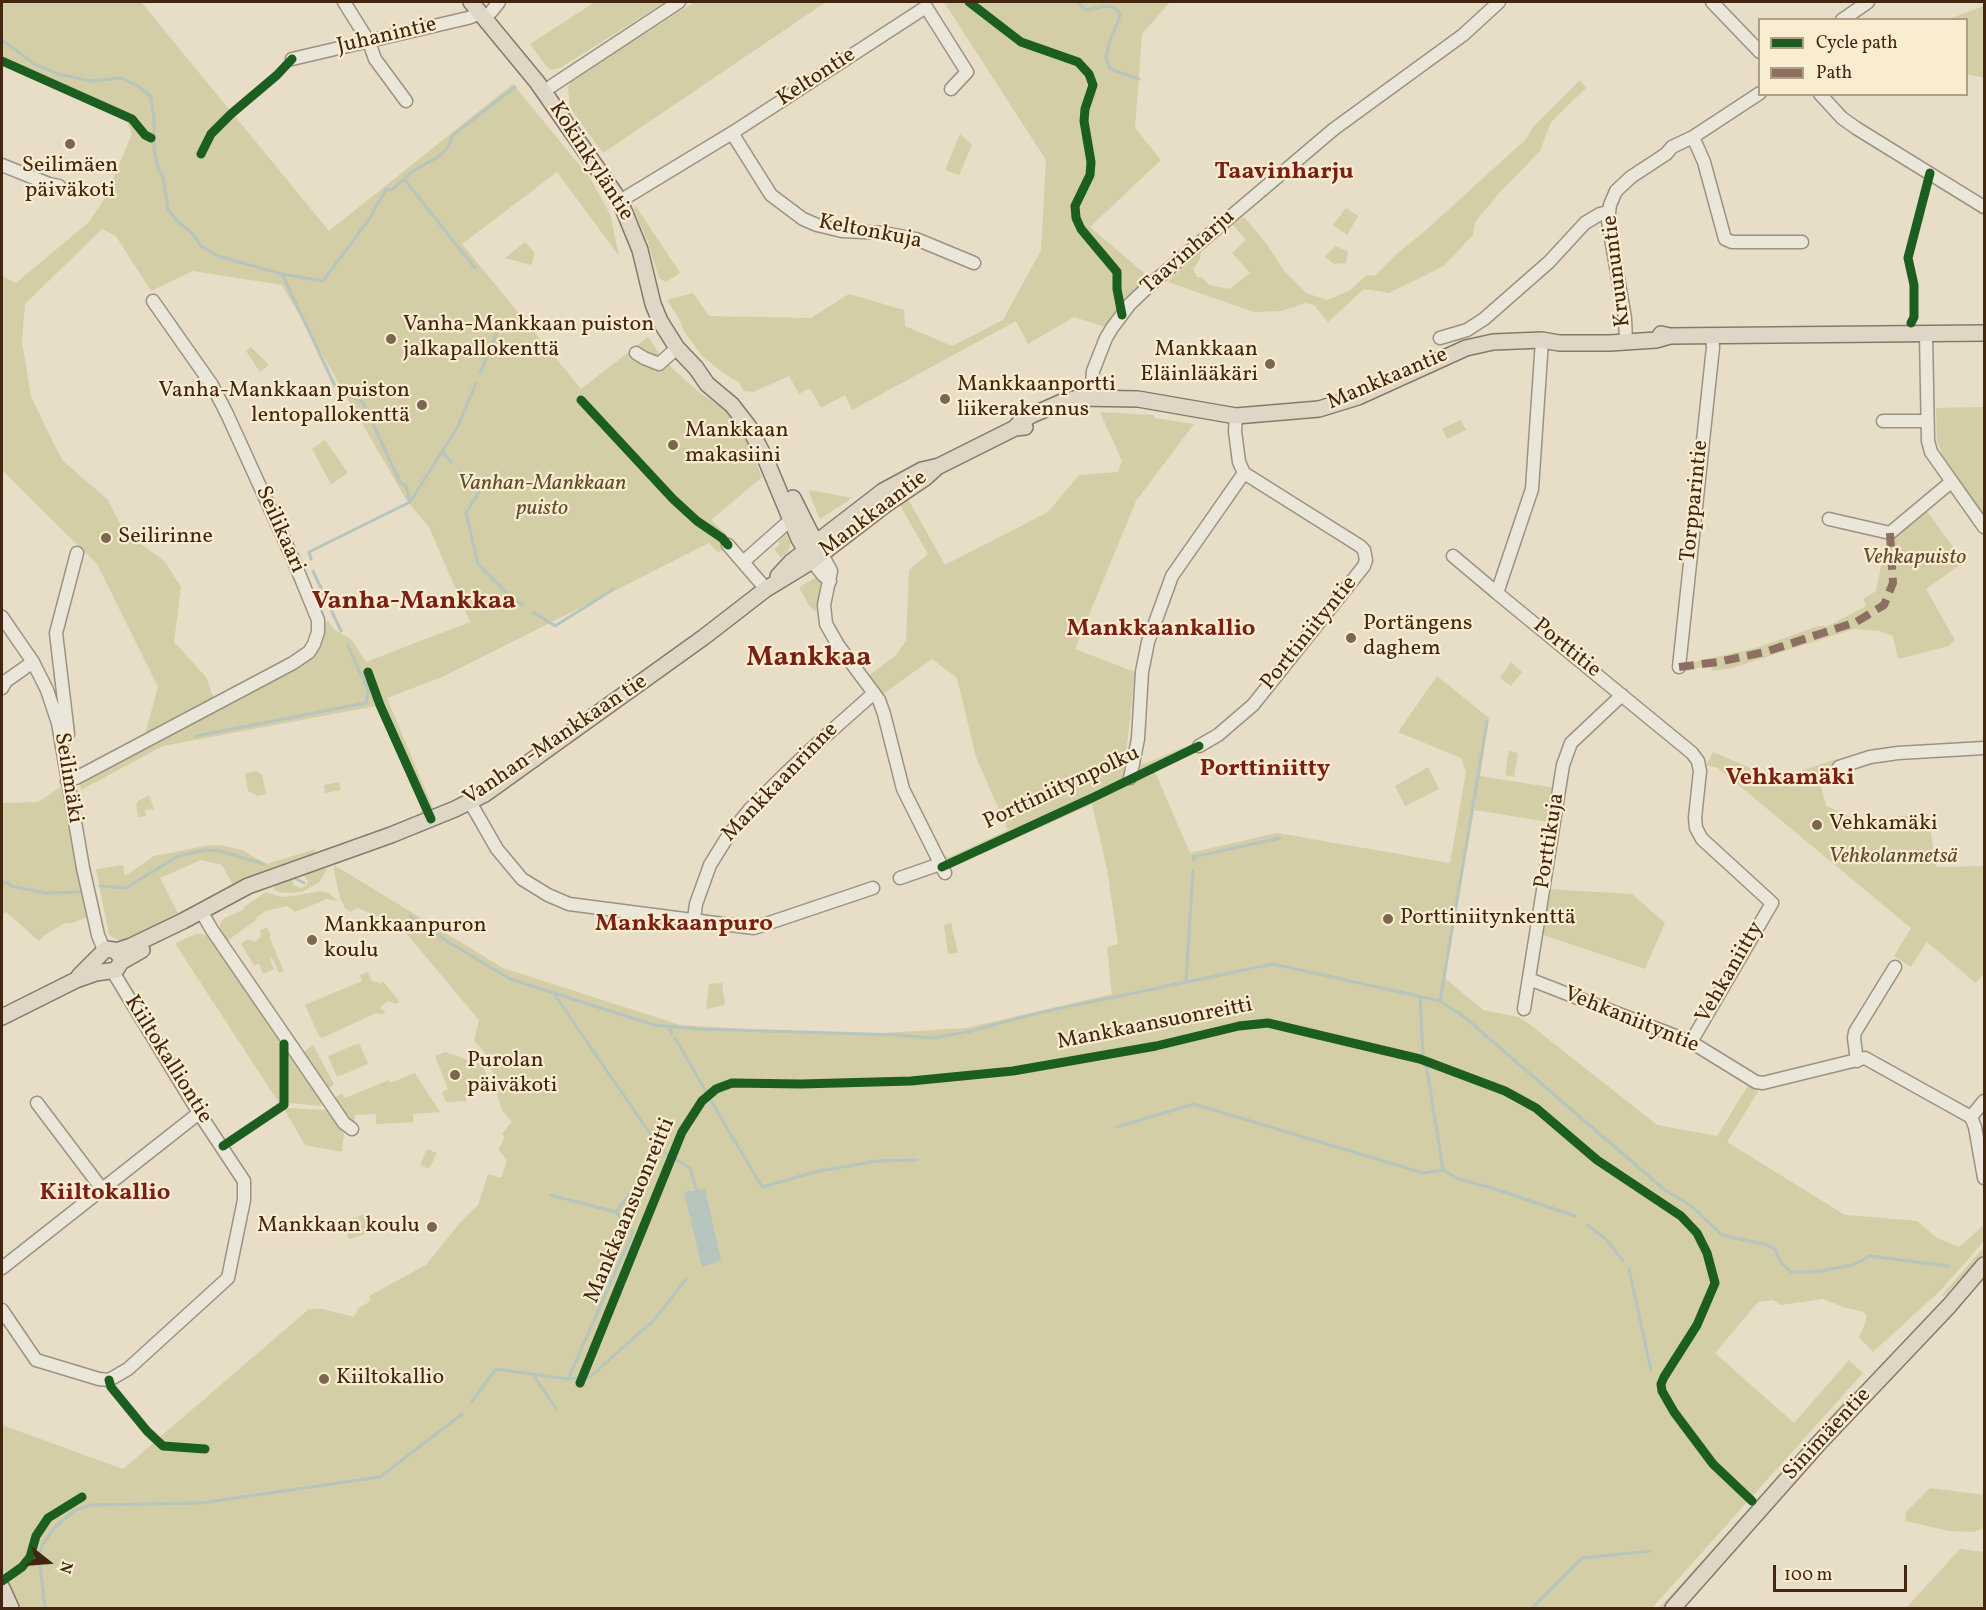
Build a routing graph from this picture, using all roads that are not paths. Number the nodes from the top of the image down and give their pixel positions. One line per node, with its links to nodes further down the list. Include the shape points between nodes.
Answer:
1 (344, 2): 9 (street)
2 (499, 2): 7 (street, via 491,12)
3 (679, 2): 13 (street)
4 (1499, 2): 35 (street, Taavinharju, via 1463,35 1334,129 1130,304 1096,360)
5 (1712, 2): 10 (street)
6 (1868, 2): 8 (street)
7 (479, 10): 9 (street, Juhanintie, via 472,17); 13 (main road, Kokinkyläntie)
8 (1845, 18)
9 (369, 42): 11 (street, Juhanintie); 16 (street, via 375,59)
10 (1758, 50)
11 (292, 59)
12 (951, 89): 17 (street, Keltontie, via 968,72 926,7)
13 (544, 91): 21 (main road, Kokinkyläntie)
14 (1758, 94): 18 (street, Kruununtie)
15 (1822, 96): 22 (street, via 1856,128)
16 (406, 101)
17 (732, 133): 21 (street, Keltontie); 25 (street, Keltonkuja, via 771,195 803,219 842,231 916,239)
18 (1693, 137): 23 (street, Kruununtie, via 1672,147 1623,184); 24 (street, via 1704,162 1725,239)
19 (2, 165): 20 (street)
20 (59, 186)
21 (620, 201): 33 (main road, Kokinkyläntie, via 640,250 656,312)
22 (1984, 207)
23 (1608, 212): 30 (street, via 1585,223 1549,262 1484,319 1467,330); 31 (street, Kruununtie)
24 (1802, 242)
25 (974, 263)
26 (153, 301): 62 (street, Seilikaari, via 212,385 227,414 293,559 318,620 318,632 309,652 293,663)
27 (1984, 333): 28 (main road, Mankkaantie)
28 (1926, 334): 29 (main road, Mankkaantie); 38 (street)
29 (1712, 336): 31 (main road, Mankkaantie); 53 (street, Torpparintie)
30 (1440, 338)
31 (1626, 338): 32 (main road, Mankkaantie, via 1564,344)
32 (1542, 340): 36 (main road, Mankkaantie, via 1492,342 1466,348 1358,397 1319,409); 50 (street, via 1532,489)
33 (677, 348): 34 (street, via 659,364); 41 (main road, Kokinkyläntie, via 696,368 735,395 749,412 766,438)
34 (636, 353)
35 (1091, 399): 36 (main road, Mankkaantie, via 1138,399); 45 (main road, Mankkaantie, via 1015,428 936,468)
36 (1236, 416): 39 (street, via 1239,462)
37 (1883, 421): 38 (street)
38 (1927, 421): 40 (street, via 1931,452)
39 (1244, 473): 58 (street, Porttiniityntie, via 1360,546 1366,560 1253,705); 61 (street, via 1172,576 1142,672 1138,740)
40 (1951, 482): 42 (street, via 1890,533); 43 (street)
41 (795, 516): 45 (main road, Kokinkyläntie); 48 (street)
42 (1829, 519)
43 (1984, 527)
44 (728, 545): 48 (street)
45 (814, 552): 49 (main road, Vanhan-Mankkaan tie, via 791,562); 55 (street, via 831,571 824,605 829,632)
46 (77, 553): 57 (street, via 56,633 68,736)
47 (1453, 556): 50 (street, Porttitie)
48 (743, 562): 49 (street)
49 (766, 589): 63 (main road, Vanhan-Mankkaan tie, via 499,785)
50 (1497, 592): 56 (street, Porttitie)
51 (2, 617): 52 (street, Seilimäki)
52 (33, 662): 54 (street); 57 (street, Seilimäki, via 47,690)
53 (1679, 666)
54 (2, 688)
55 (874, 693): 64 (street, via 885,714 903,789 943,869); 68 (street, Mankkaanrinne, via 790,769 728,836 710,866)
56 (1622, 695): 66 (street, Porttitie, via 1698,761 1696,828 1702,839); 71 (street, Porttikuja, via 1571,743 1563,765)
57 (60, 740): 62 (street, Seilimäki)
58 (1199, 746)
59 (1984, 748): 60 (street, via 1898,753 1870,757)
60 (1839, 768)
61 (1130, 778)
62 (67, 781): 69 (street, Seilimäki, via 95,922)
63 (470, 802): 67 (main road, Vanhan-Mankkaan tie, via 248,886); 68 (street, via 502,855 522,879 548,895 569,904)
64 (900, 878)
65 (873, 888): 68 (street, via 754,928)
66 (1772, 903): 74 (street, Vehkaniitty)
67 (204, 915): 69 (main road, Vanhan-Mankkaan tie, via 134,954); 80 (street)
68 (694, 919)
69 (109, 961): 73 (main road, Vanhan-Mankkaan tie); 78 (street, Kiiltokalliontie)
70 (1895, 967): 75 (street, via 1855,1032)
71 (1529, 979): 72 (street, Porttikuja); 74 (street, Vehkaniityntie)
72 (1524, 1009)
73 (2, 1017)
74 (1691, 1042): 75 (street, Vehkaniityntie, via 1763,1083)
75 (1857, 1061): 79 (street, Vehkaniityntie, via 1865,1058)
76 (1984, 1101): 79 (street)
77 (38, 1103): 82 (street)
78 (199, 1113): 82 (street); 85 (street, Kiiltokalliontie, via 244,1182 228,1278 128,1369 110,1380 36,1360)
79 (1971, 1117): 81 (street)
80 (352, 1130)
81 (1984, 1178)
82 (102, 1190): 84 (street)
83 (1984, 1264): 86 (main road, Sinimäentie)
84 (2, 1268)
85 (2, 1310)
86 (1673, 1608)

